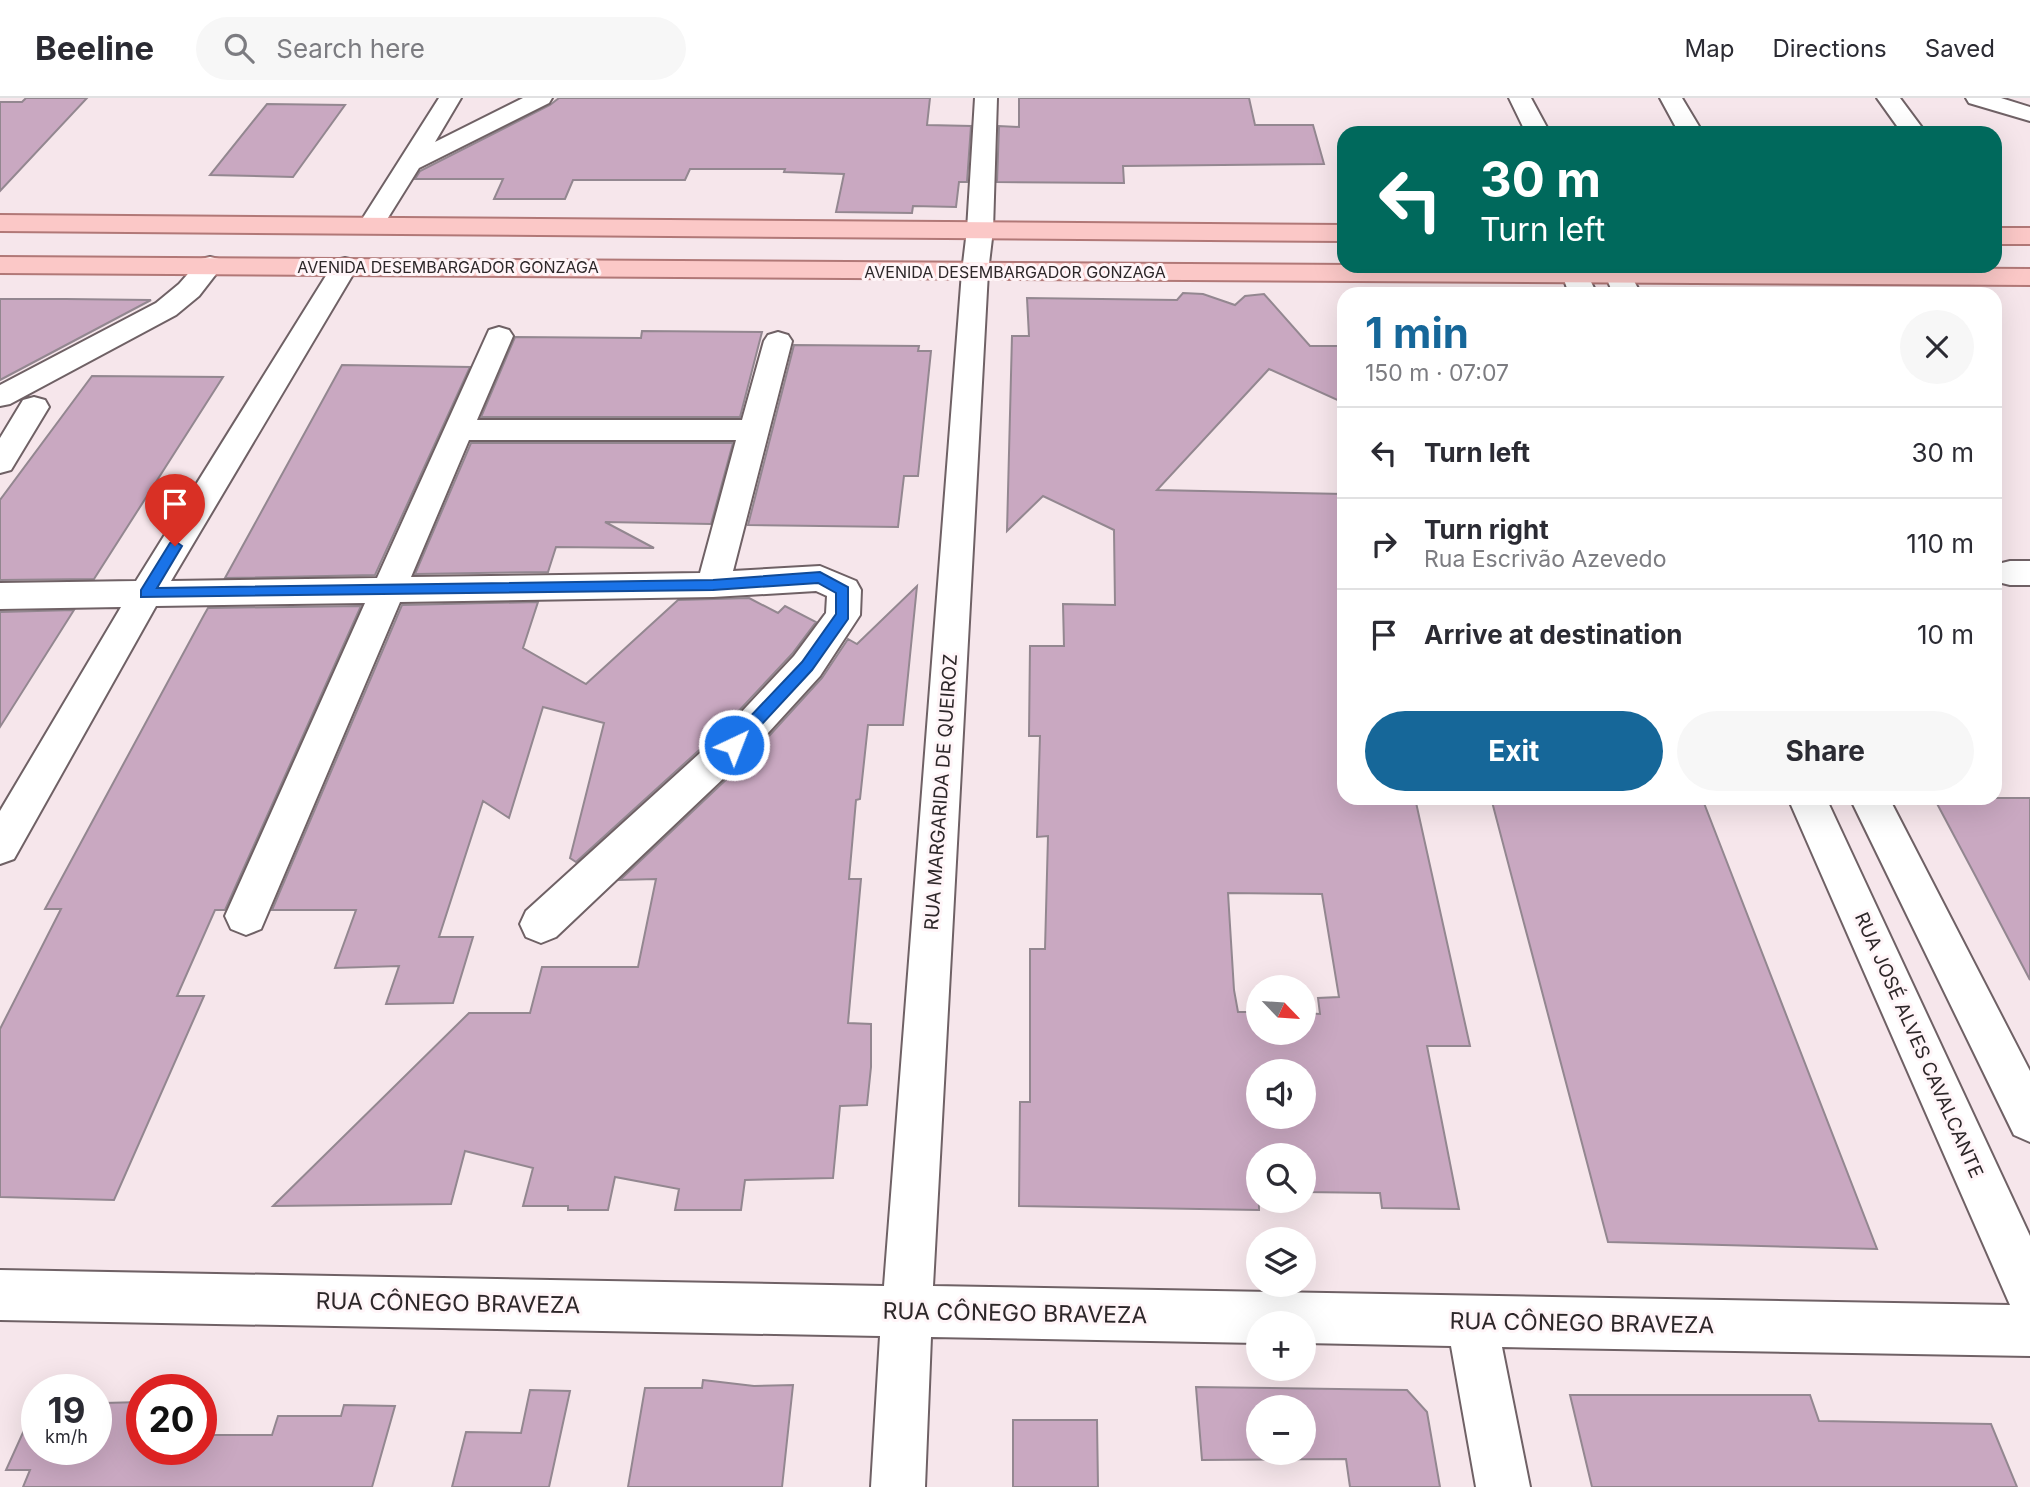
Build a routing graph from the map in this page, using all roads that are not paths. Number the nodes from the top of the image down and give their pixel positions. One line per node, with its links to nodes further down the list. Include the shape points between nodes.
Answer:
1 (450, 98): 12 (street)
2 (541, 98): 12 (street)
3 (986, 98): 15 (street, RUA MARGARIDA DE QUEIROZ)
4 (1520, 98): 9 (street)
5 (1671, 98): 10 (street)
6 (1888, 98): 11 (street)
7 (1977, 98): 8 (street)
8 (2030, 114)
9 (1534, 126)
10 (1687, 126)
11 (1909, 126)
12 (411, 163): 14 (street)
13 (0, 223): 14 (main road)
14 (372, 224): 15 (main road)
15 (980, 230): 16 (main road); 22 (street, RUA MARGARIDA DE QUEIROZ)
16 (1337, 233)
17 (2002, 236): 18 (main road)
18 (2030, 236)
19 (0, 265): 20 (main road, AVENIDA DESEMBARGADOR GONZAGA)
20 (210, 265): 21 (main road, AVENIDA DESEMBARGADOR GONZAGA); 28 (street, via 166,309)
21 (345, 266): 22 (main road, AVENIDA DESEMBARGADOR GONZAGA); 35 (street)
22 (975, 272): 24 (main road, AVENIDA DESEMBARGADOR GONZAGA); 45 (street, RUA MARGARIDA DE QUEIROZ)
23 (2030, 277): 25 (main road, AVENIDA DESEMBARGADOR GONZAGA)
24 (1579, 284): 25 (main road, AVENIDA DESEMBARGADOR GONZAGA)
25 (1623, 284)
26 (499, 335): 30 (street)
27 (778, 341): 31 (street)
28 (0, 397)
29 (34, 407): 32 (street)
30 (458, 430): 31 (street); 34 (street)
31 (755, 430): 33 (street)
32 (0, 463)
33 (713, 585): 34 (street); 41 (street, via 820,578 844,590 843,615 807,666 734,745)
34 (388, 590): 35 (street); 40 (street)
35 (146, 594): 36 (street); 39 (street)
36 (0, 596)
37 (1810, 805): 43 (street, RUA JOSÉ ALVES CAVALCANTE)
38 (1873, 805): 42 (street)
39 (0, 847)
40 (246, 916)
41 (541, 924)
42 (2030, 1119)
43 (2030, 1292)
44 (0, 1295): 45 (street, RUA CÔNEGO BRAVEZA)
45 (907, 1311): 46 (street, RUA CÔNEGO BRAVEZA); 48 (street, RUA MARGARIDA DE QUEIROZ)
46 (1472, 1322): 47 (street, RUA CÔNEGO BRAVEZA); 49 (street)
47 (2030, 1331)
48 (898, 1487)
49 (1503, 1487)

